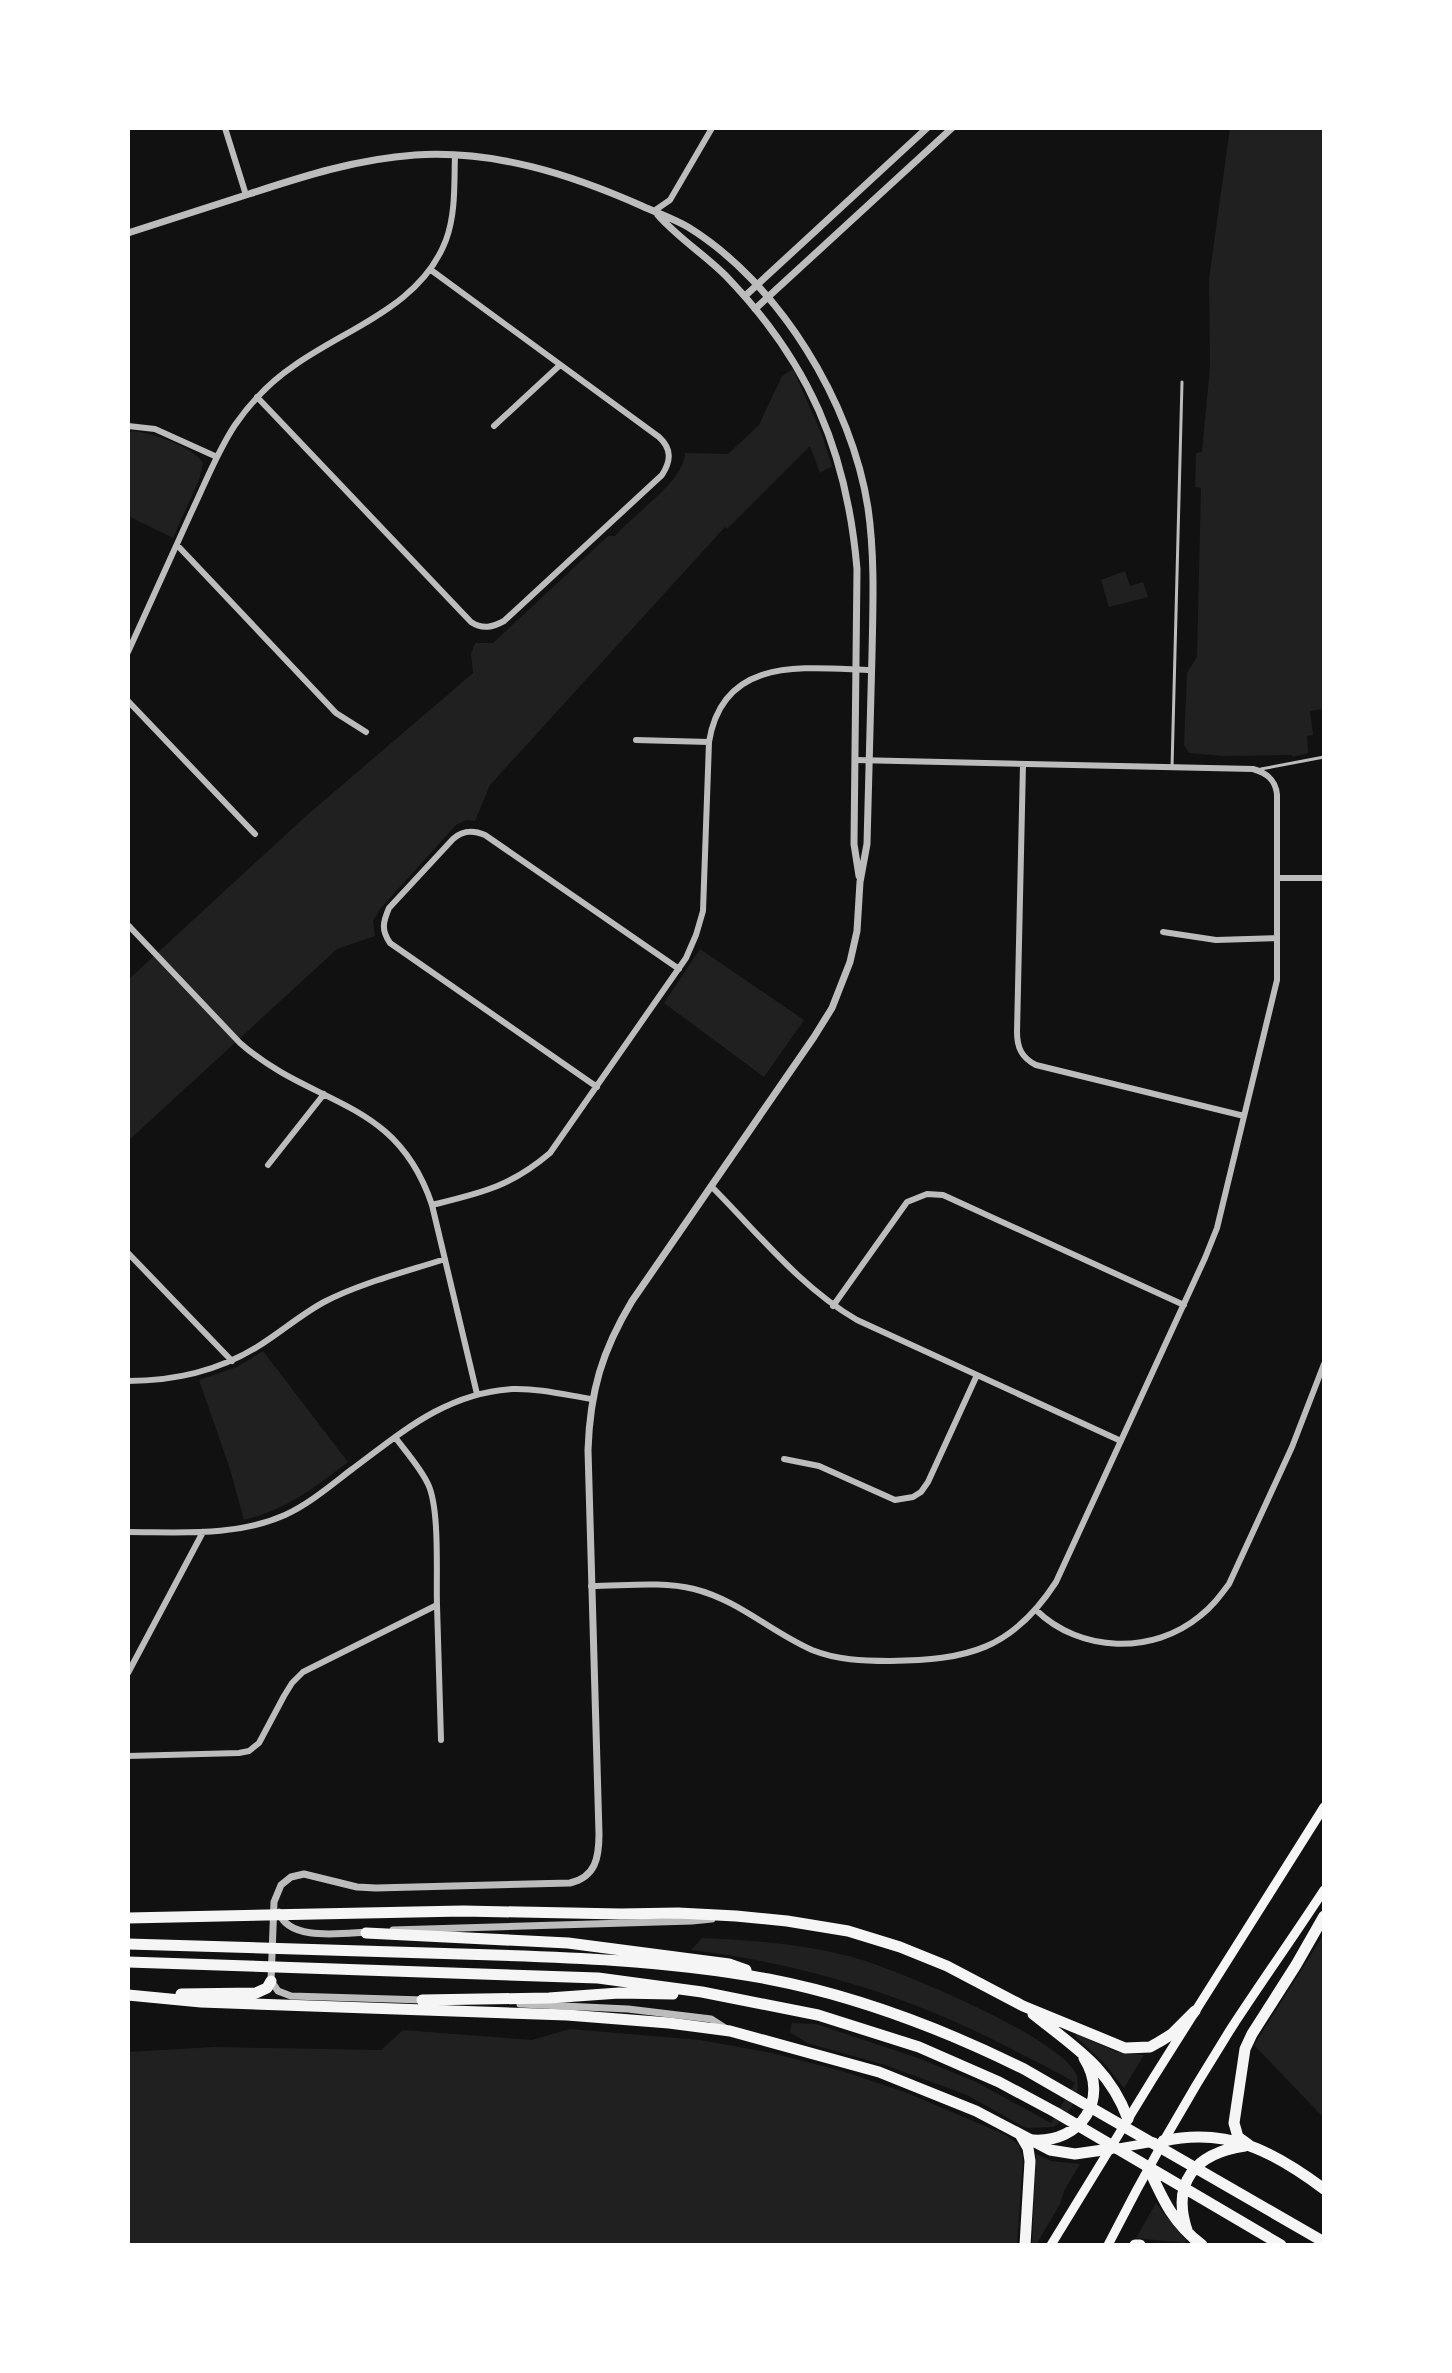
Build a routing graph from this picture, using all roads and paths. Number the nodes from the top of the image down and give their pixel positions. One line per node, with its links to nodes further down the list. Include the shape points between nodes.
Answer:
1 (225, 128): 6 (street)
2 (712, 128): 8 (street, via 670,200)
3 (927, 128): 7 (street)
4 (952, 128): 9 (street)
5 (455, 155): 6 (street, via 343,165); 8 (street, via 564,174); 11 (street, via 453,214)
6 (246, 195): 10 (street)
7 (846, 203): 9 (street); 12 (street)
8 (654, 211): 12 (street, via 687,227); 13 (street)
9 (859, 214): 14 (street)
10 (128, 233)
11 (431, 270): 16 (street); 18 (street, via 401,300 296,364)
12 (756, 285): 13 (street); 14 (street)
13 (745, 296): 15 (street)
14 (767, 297): 15 (street); 25 (street, via 832,394 864,485 874,575)
15 (755, 309): 24 (street, via 816,401 845,483 857,569)
16 (560, 365): 18 (street, via 663,440 670,457 651,485 495,626 471,622); 20 (street)
17 (1182, 382): 34 (lane)
18 (257, 397): 21 (street)
19 (128, 426): 21 (street, via 155,429)
20 (494, 426)
21 (217, 457): 22 (street)
22 (177, 545): 23 (street); 27 (street, via 336,713)
23 (128, 652)
24 (856, 670): 25 (street); 29 (street, via 786,668 763,673 726,698 712,722); 31 (street)
25 (871, 670): 32 (street)
26 (128, 701): 36 (street)
27 (366, 732)
28 (636, 740): 29 (street)
29 (709, 742): 43 (street, via 703,911)
30 (1324, 757): 35 (lane)
31 (855, 760): 32 (street); 39 (street, via 854,844)
32 (869, 761): 33 (street); 39 (street, via 867,844)
33 (1023, 764): 34 (street); 46 (street, via 1017,1032 1023,1057 1036,1065)
34 (1172, 768): 35 (street)
35 (1253, 769): 37 (street, via 1276,786)
36 (255, 834)
37 (1277, 878): 38 (street); 42 (street)
38 (1324, 878)
39 (860, 882): 48 (street, via 857,931 832,1008)
40 (128, 925): 45 (street, via 250,1051 271,1068)
41 (1163, 932): 42 (street, via 1216,940)
42 (1277, 938): 46 (street, via 1277,980)
43 (679, 969): 44 (street); 44 (street, via 476,831 458,834 389,908 383,931 390,943)
44 (597, 1087): 49 (street, via 550,1153 531,1169 487,1192)
45 (324, 1094): 47 (street); 49 (street, via 376,1122 396,1140 419,1170)
46 (1244, 1116): 52 (street, via 1217,1228)
47 (268, 1165)
48 (711, 1186): 53 (street); 59 (street, via 616,1328)
49 (432, 1205): 51 (street)
50 (128, 1253): 54 (street)
51 (445, 1259): 54 (street, via 322,1303); 58 (street)
52 (1184, 1305): 53 (street, via 943,1195 927,1194 900,1210); 61 (street)
53 (833, 1306): 56 (street)
54 (232, 1361): 57 (street, via 193,1374)
55 (1324, 1364): 67 (street, via 1242,1558 1229,1584 1200,1616 1160,1638 1114,1644 1071,1634)
56 (977, 1375): 61 (street); 62 (street, via 928,1482 913,1497 895,1500 819,1466)
57 (128, 1381)
58 (477, 1394): 59 (street, via 525,1390); 60 (street, via 432,1411)
59 (591, 1399): 65 (street)
60 (395, 1437): 64 (street, via 295,1510 235,1530); 66 (street, via 420,1470 434,1504)
61 (1121, 1441): 67 (street, via 1056,1582)
62 (784, 1459)
63 (128, 1532): 64 (street)
64 (203, 1532): 68 (street)
65 (591, 1586): 67 (street, via 693,1588 726,1600 814,1650 861,1661 964,1654 999,1640); 73 (street, via 599,1852 589,1874 563,1884 376,1888 300,1874 286,1881)
66 (437, 1605): 69 (street); 70 (street, via 303,1672 249,1751)
67 (1036, 1610)
68 (128, 1673)
69 (441, 1740)
70 (128, 1756)
71 (1324, 1807): 86 (main road)
72 (1324, 1890): 91 (main road)
73 (276, 1897): 77 (street, via 283,1922 294,1930); 81 (street)
74 (736, 1916): 76 (highway, via 463,1911); 77 (street); 85 (highway, via 848,1931 900,1947)
75 (1324, 1916): 93 (highway, via 1245,2049 1234,2123 1238,2137)
76 (128, 1918)
77 (366, 1933): 80 (highway, via 590,1945 729,1964)
78 (128, 1944): 80 (highway, via 620,1960)
79 (128, 1962): 82 (highway, via 560,1976)
80 (770, 1980): 98 (highway, via 872,2007 981,2048 1068,2092)
81 (271, 1981): 83 (highway, via 252,1993); 84 (street, via 288,1996)
82 (702, 1992): 84 (highway); 103 (highway, via 818,2015 945,2058 1055,2112)
83 (128, 1993): 87 (highway, via 201,2002 567,2015)
84 (422, 2000): 87 (street, via 628,2009 711,2019)
85 (1023, 2006): 86 (highway, via 1130,2048 1164,2040); 88 (highway)
86 (1195, 2011): 89 (main road)
87 (730, 2031): 90 (highway, via 879,2072 976,2111)
88 (1073, 2046): 89 (highway, via 1111,2083); 90 (highway, via 1094,2079 1088,2113 1062,2136)
89 (1128, 2119): 92 (main road); 94 (main road)
90 (1023, 2137): 94 (highway, via 1060,2152); 99 (highway, via 1030,2155)
91 (1163, 2141): 92 (main road); 93 (highway, via 1199,2136); 95 (main road)
92 (1139, 2145): 94 (main road); 95 (main road)
93 (1249, 2145): 96 (highway, via 1280,2158); 97 (highway, via 1217,2153 1192,2172 1181,2199)
94 (1110, 2149): 100 (main road)
95 (1148, 2167): 97 (highway, via 1163,2202); 101 (main road)
96 (1324, 2189)
97 (1188, 2233): 102 (highway)
98 (1324, 2242)
99 (1025, 2245)
100 (1051, 2245)
101 (1108, 2245)
102 (1202, 2245)
103 (1281, 2245)

